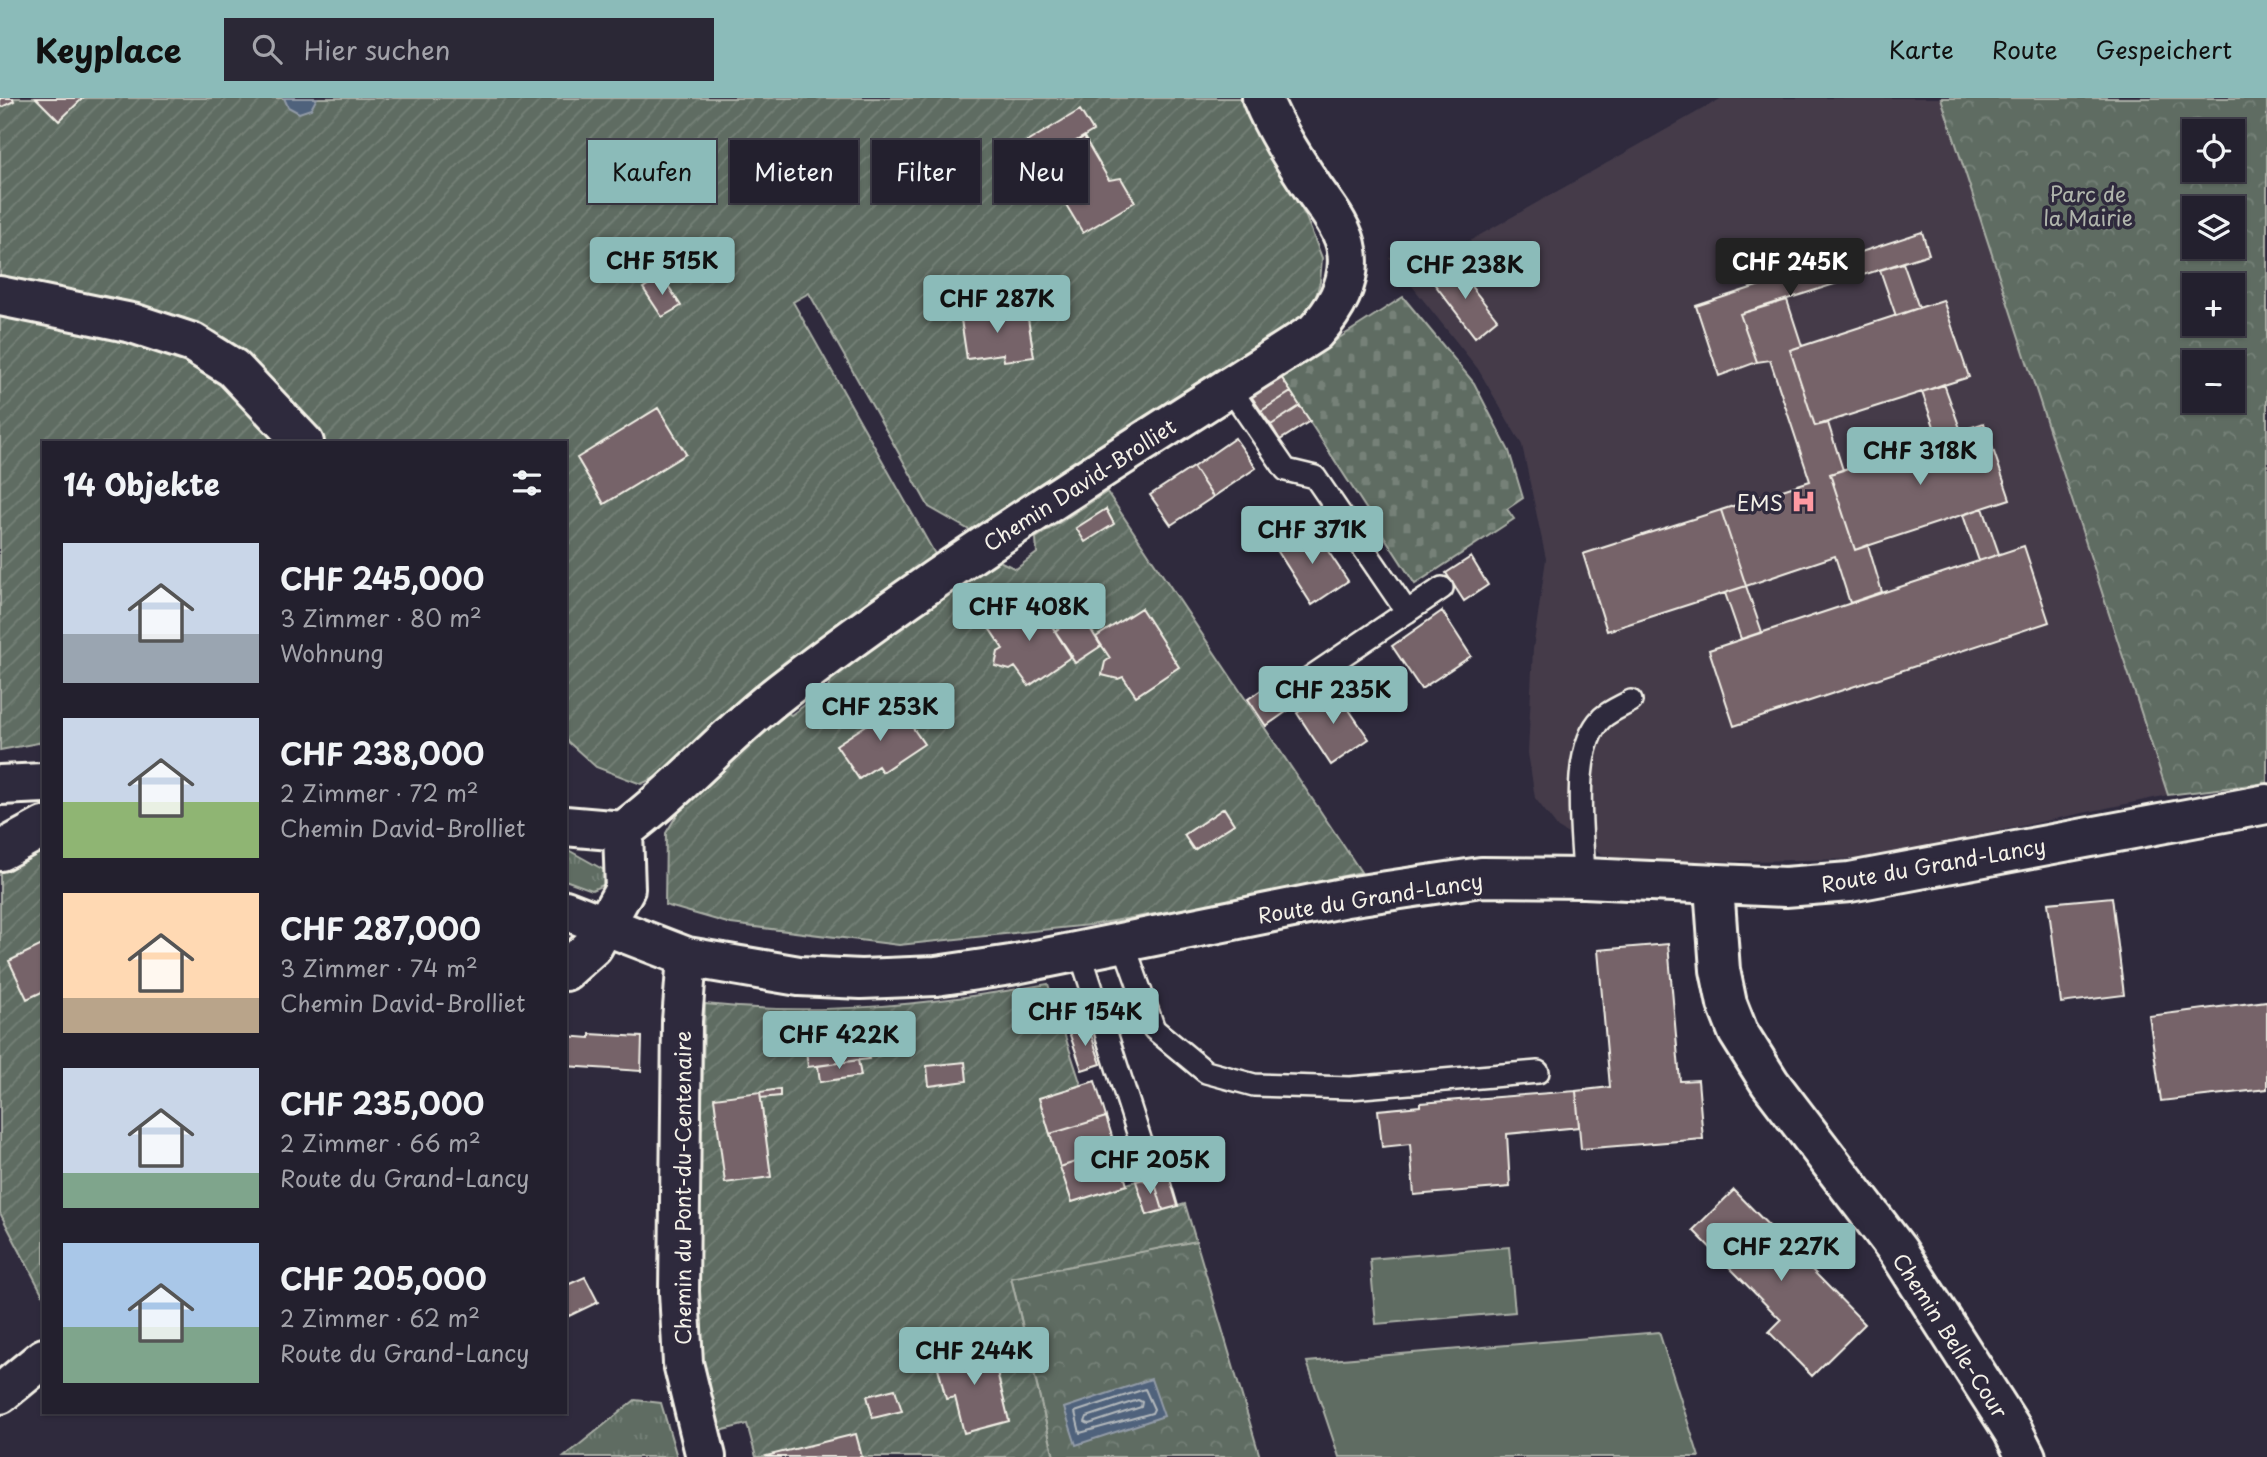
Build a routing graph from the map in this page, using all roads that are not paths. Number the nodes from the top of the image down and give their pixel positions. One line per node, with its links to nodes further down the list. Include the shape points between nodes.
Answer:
1 (1262, 98): 3 (street, Chemin David-Brolliet, via 1287,150 1336,224 1347,247 1348,268 1335,310 1315,332)
2 (0, 296): 4 (street, via 132,323 193,343 233,368)
3 (1229, 387): 6 (lane, via 1286,470 1315,477); 14 (street, Chemin David-Brolliet, via 951,567 780,692 655,808)
4 (302, 441)
5 (1442, 588): 6 (lane)
6 (1407, 612): 7 (lane)
7 (1305, 681)
8 (1631, 701): 16 (lane, via 1603,717 1587,740 1581,767)
9 (42, 783): 10 (street)
10 (0, 785)
11 (2267, 804): 17 (street, Route du Grand-Lancy, via 1850,882)
12 (567, 825): 14 (street)
13 (42, 828): 15 (street)
14 (623, 831): 19 (street, via 625,889)
15 (0, 851)
16 (1584, 878): 17 (street, Route du Grand-Lancy); 20 (street, Route du Grand-Lancy, via 1481,877)
17 (1714, 886): 29 (street, Chemin Belle-Cour, via 1720,970 1738,1032 1770,1083 1898,1251)
18 (567, 911): 19 (street, Route du Grand-Lancy)
19 (604, 925): 22 (street, Route du Grand-Lancy); 23 (street, via 593,946)
20 (1123, 942): 21 (street, Route du Grand-Lancy); 24 (lane, via 1154,1029 1206,1072 1254,1085 1350,1088)
21 (1080, 951): 22 (street, Route du Grand-Lancy, via 936,976 861,979 799,976); 25 (lane)
22 (687, 957): 28 (street, Chemin du Pont-du-Centenaire, via 679,1292 683,1363)
23 (567, 969)
24 (1538, 1072)
25 (1150, 1170)
26 (42, 1359): 27 (street)
27 (4, 1384)
28 (706, 1457)
29 (2026, 1457)

